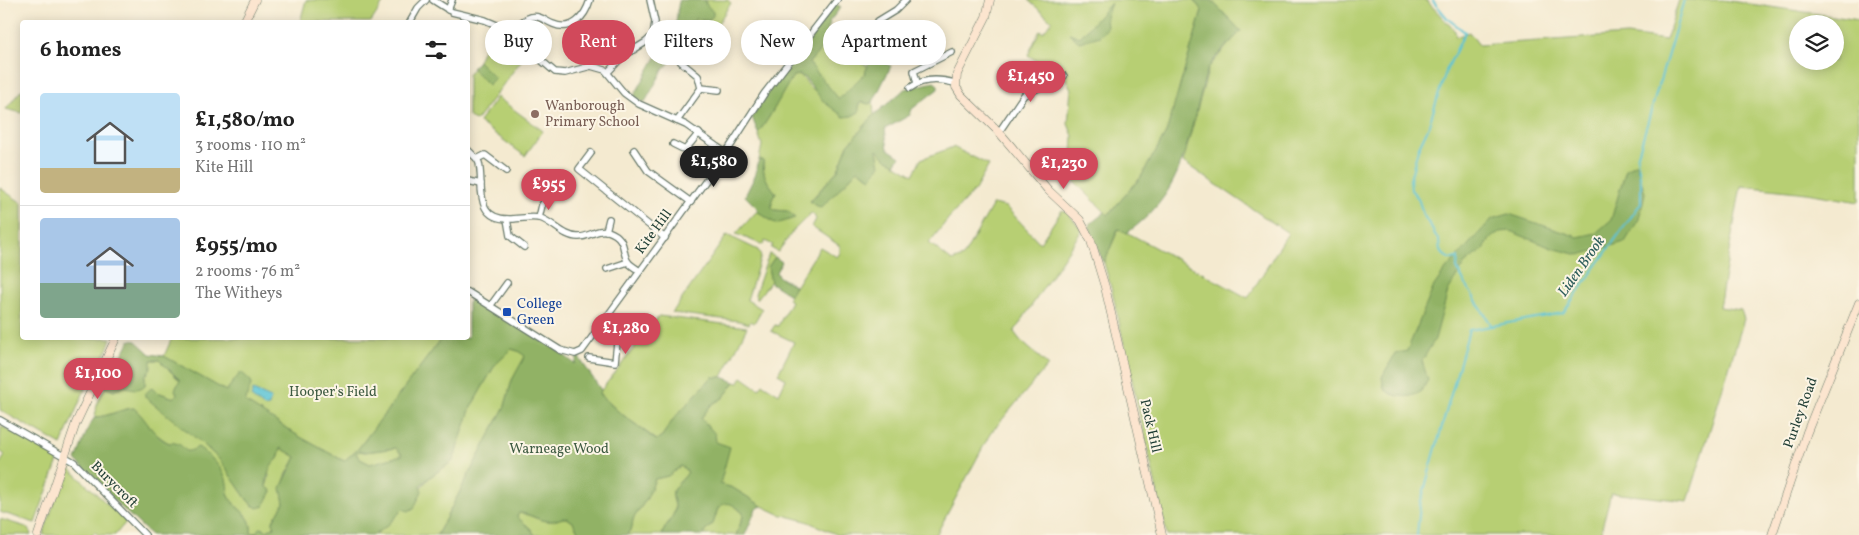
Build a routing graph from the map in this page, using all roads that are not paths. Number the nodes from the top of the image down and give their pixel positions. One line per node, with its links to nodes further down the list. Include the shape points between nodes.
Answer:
1 (255, 0): 12 (street)
2 (426, 0): 13 (street)
3 (433, 0): 10 (street)
4 (452, 0): 10 (street)
5 (590, 0): 17 (street)
6 (650, 0): 23 (street, via 655,22 652,35 619,59)
7 (837, 0): 37 (street, Kite Hill, via 764,94)
8 (906, 0): 18 (street)
9 (990, 0): 26 (street, via 986,17)
10 (448, 10): 11 (street)
11 (464, 15): 14 (street); 19 (street)
12 (245, 20)
13 (411, 20)
14 (462, 20)
15 (524, 20): 16 (street, via 532,17)
16 (546, 20)
17 (578, 20)
18 (880, 20)
19 (485, 21)
20 (952, 52): 25 (street, via 914,71)
21 (544, 65): 23 (street, via 558,74 591,66)
22 (685, 65): 27 (street, via 698,76)
23 (608, 72): 30 (street, via 622,92 639,104)
24 (1064, 76): 31 (street, via 1024,95)
25 (916, 83): 26 (street, via 936,80); 28 (street)
26 (955, 83): 31 (street, Pack Hill, via 961,95)
27 (701, 88): 29 (street); 30 (street)
28 (910, 88)
29 (719, 90)
30 (677, 121): 32 (street)
31 (999, 132): 66 (street, Pack Hill, via 1048,190 1083,225 1096,256)
32 (699, 133): 33 (street, via 686,150); 37 (street)
33 (673, 144)
34 (634, 150): 43 (street, via 648,171)
35 (470, 152): 38 (street)
36 (591, 153): 48 (street, via 580,169)
37 (726, 153): 43 (street, Kite Hill)
38 (477, 158): 39 (street, via 485,155); 41 (street)
39 (506, 171)
40 (470, 181): 41 (street)
41 (481, 184): 46 (street, via 481,199 487,209)
42 (553, 188): 44 (street, via 542,205)
43 (691, 202): 48 (street, Kite Hill)
44 (539, 218): 46 (street); 47 (street, via 574,237)
45 (609, 218): 47 (street)
46 (507, 219): 49 (street, via 510,236)
47 (606, 231): 50 (street, via 621,241)
48 (665, 238): 52 (street, Kite Hill)
49 (524, 247)
50 (628, 262): 51 (street); 52 (street)
51 (607, 270)
52 (640, 271): 57 (street, Kite Hill)
53 (507, 283): 56 (street)
54 (470, 293): 56 (street)
55 (1859, 303): 67 (street, Purley Road, via 1807,432)
56 (491, 305): 57 (street, Kite Hill, via 560,350 575,354 582,351)
57 (604, 322): 58 (street)
58 (618, 333): 59 (street); 61 (street, via 615,362)
59 (634, 337)
60 (115, 340): 63 (street, via 79,414)
61 (589, 358)
62 (0, 420): 63 (street, Burycroft)
63 (64, 456): 64 (street); 65 (street, Burycroft, via 74,462)
64 (38, 535)
65 (146, 535)
66 (1162, 535)
67 (1772, 535)

